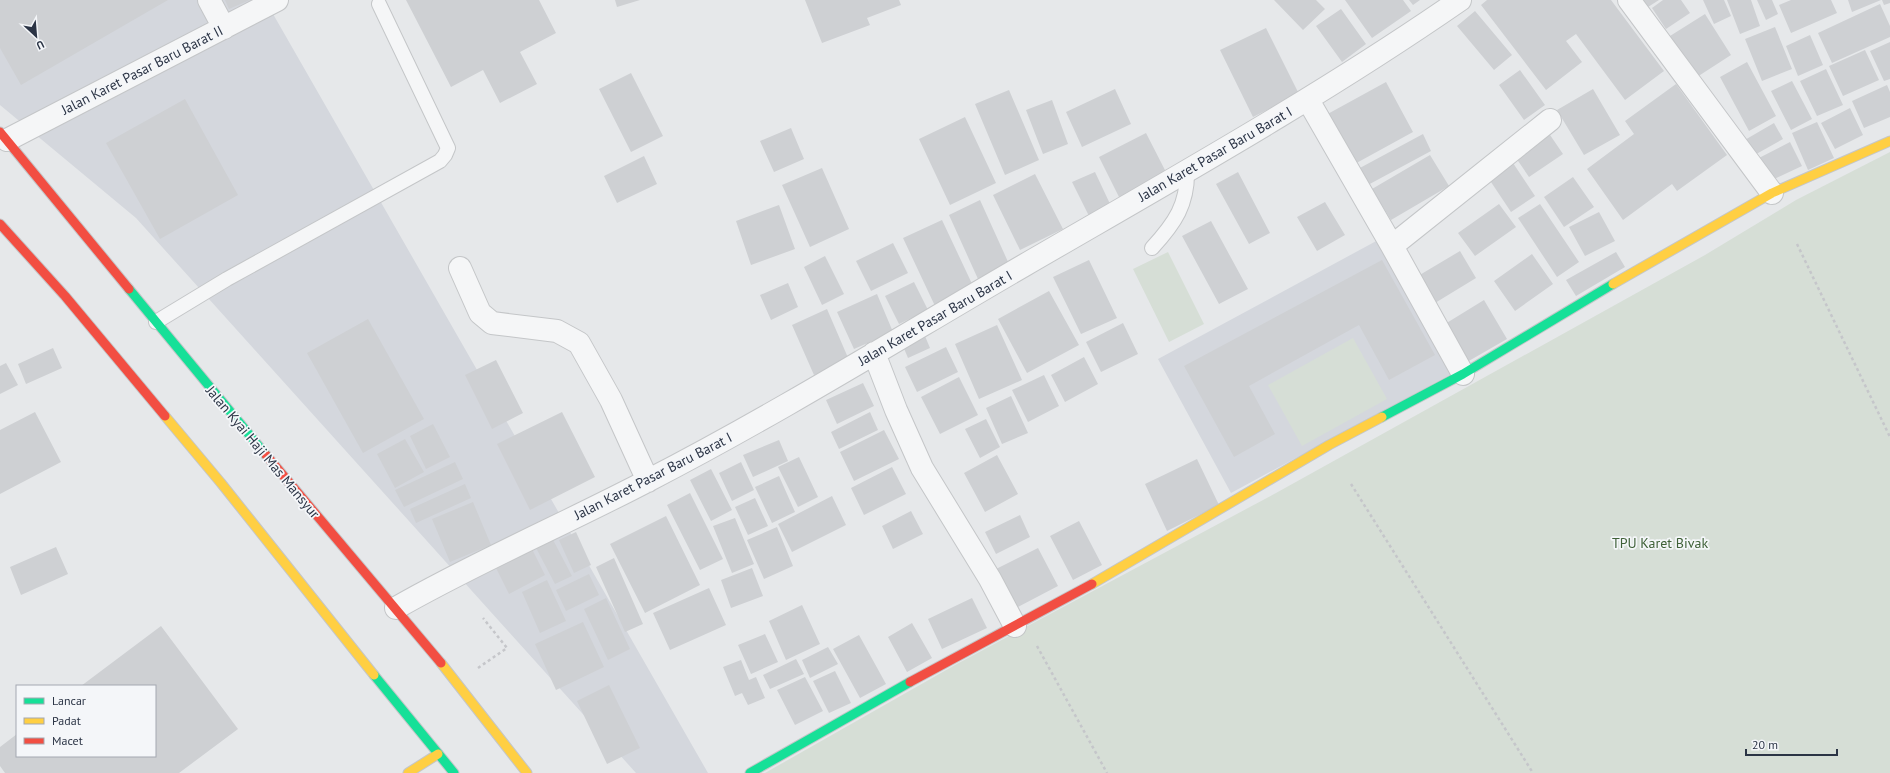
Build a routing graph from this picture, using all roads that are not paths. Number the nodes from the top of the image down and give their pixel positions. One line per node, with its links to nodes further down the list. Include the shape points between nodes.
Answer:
1 (209, 0): 6 (street)
2 (277, 0): 6 (street, Jalan Karet Pasar Baru Barat II)
3 (1460, 0): 7 (street, Jalan Karet Pasar Baru Barat I)
4 (1629, 0): 12 (street)
5 (379, 4): 17 (lane, via 448,148 445,156)
6 (224, 28): 9 (street, Jalan Karet Pasar Baru Barat II)
7 (1308, 100): 11 (street, Jalan Karet Pasar Baru Barat I); 14 (street)
8 (1550, 120): 14 (street)
9 (3, 136): 17 (main road, Jalan Kyai Haji Mas Mansyur)
10 (1890, 141): 12 (main road)
11 (1187, 170): 15 (lane, via 1182,208 1166,233); 18 (street, Jalan Karet Pasar Baru Barat I)
12 (1772, 193): 19 (main road)
13 (0, 224): 23 (main road, via 65,296 221,483)
14 (1392, 246): 19 (street)
15 (1152, 248)
16 (460, 268): 20 (street, via 480,313 492,323 557,331 579,343 611,400)
17 (156, 322): 21 (main road, Jalan Kyai Haji Mas Mansyur)
18 (874, 353): 20 (street, Jalan Karet Pasar Baru Barat I, via 794,402); 22 (street, via 922,468 990,579)
19 (1463, 374): 22 (main road, via 1330,445 1068,598)
20 (648, 481): 21 (street, Jalan Karet Pasar Baru Barat I, via 448,578)
21 (396, 608): 26 (main road, Jalan Kyai Haji Mas Mansyur, via 424,640)
22 (1015, 626): 27 (main road)
23 (438, 754): 24 (main road); 25 (main road)
24 (408, 773)
25 (454, 773)
26 (527, 773)
27 (750, 773)

